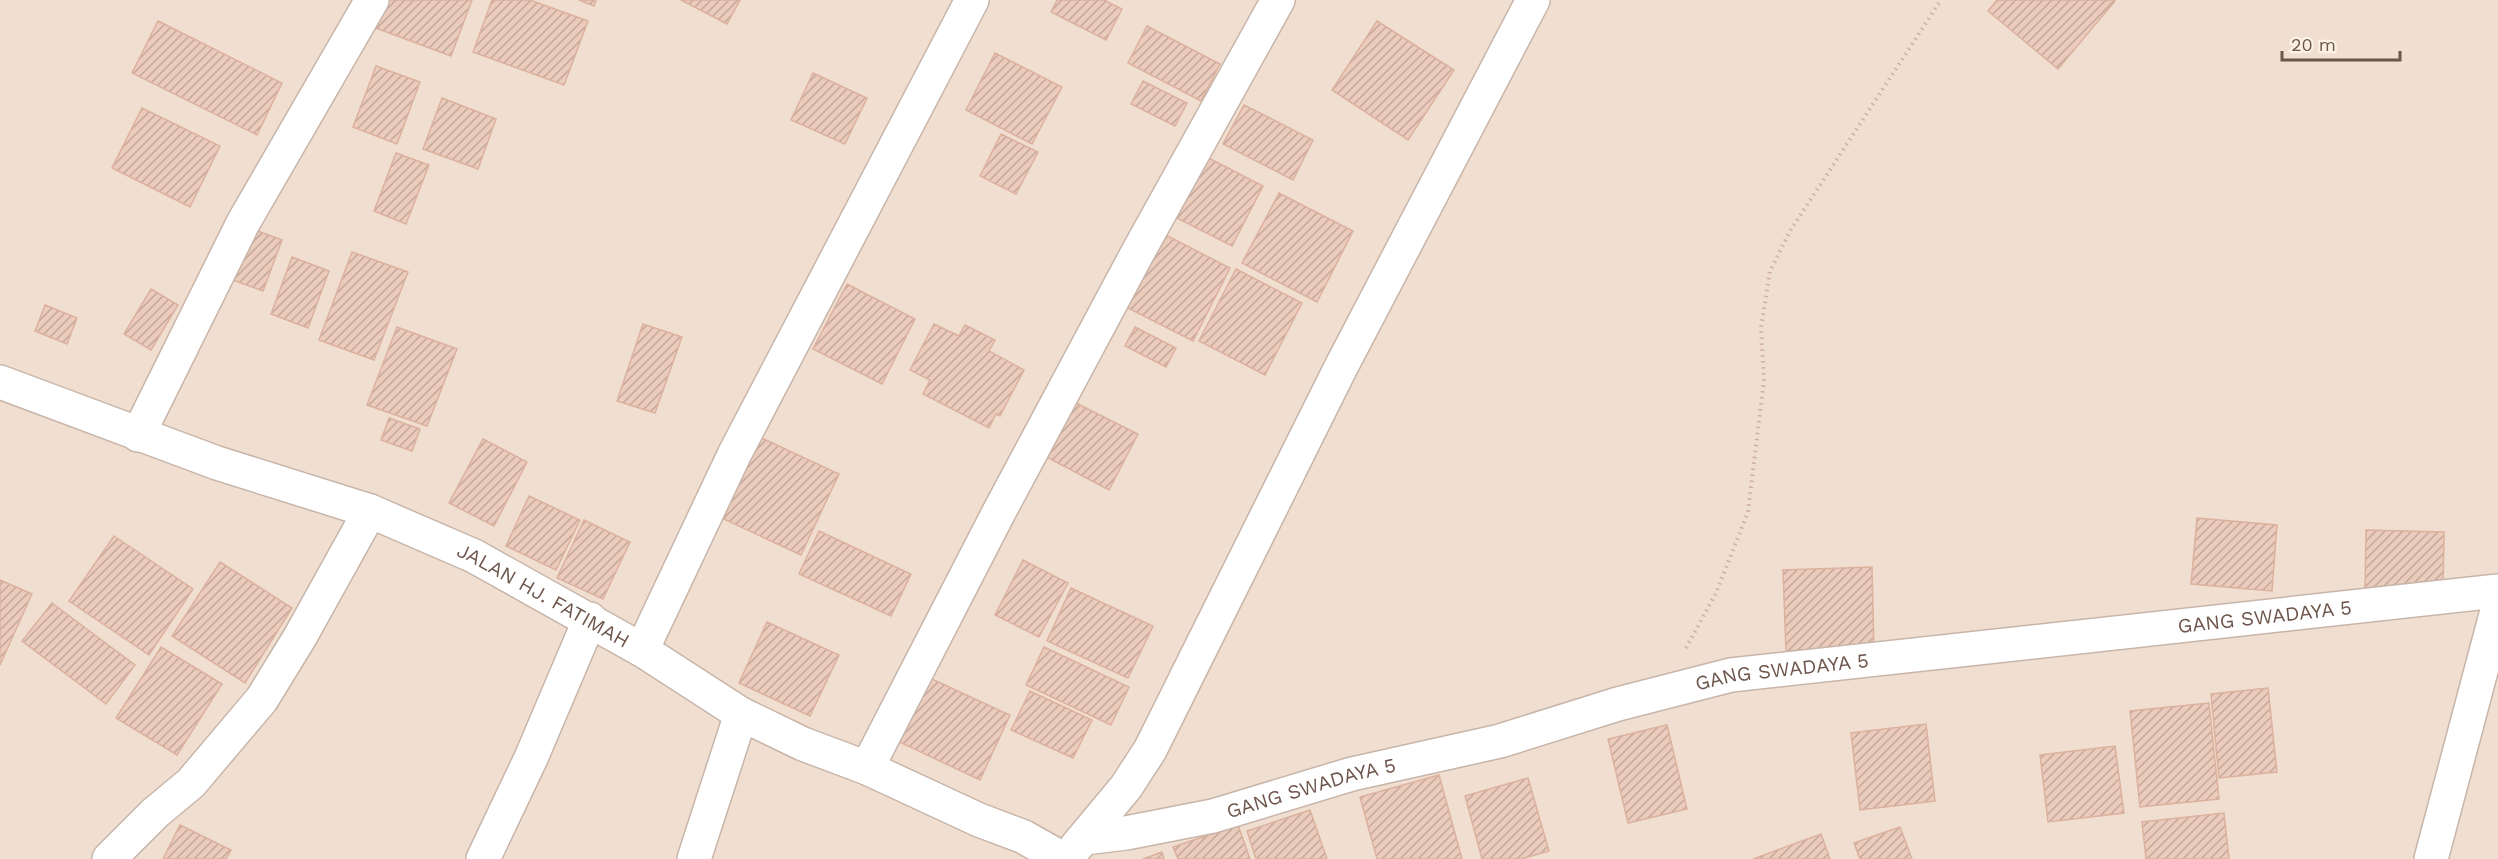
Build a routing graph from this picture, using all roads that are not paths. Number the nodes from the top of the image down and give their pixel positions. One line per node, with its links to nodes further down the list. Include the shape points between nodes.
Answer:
1 (372, 0): 6 (street, via 243,223)
2 (972, 0): 11 (street, via 734,455)
3 (1278, 0): 13 (street, via 1132,262)
4 (1533, 0): 14 (street, via 1341,367 1150,750 1126,787)
5 (0, 382): 6 (street, JALAN HJ. FATIMAH)
6 (138, 435): 7 (street, JALAN HJ. FATIMAH)
7 (370, 511): 10 (street, JALAN HJ. FATIMAH, via 474,556); 15 (street, via 262,699 191,783)
8 (2498, 591): 14 (street, GANG SWADAYA 5, via 1731,675 1618,704 1500,741 1352,774 1213,816 1126,833)
9 (2498, 607): 18 (street)
10 (590, 619): 11 (street, JALAN HJ. FATIMAH); 16 (street)
11 (642, 650): 12 (street, JALAN HJ. FATIMAH)
12 (741, 714): 13 (street, JALAN HJ. FATIMAH, via 803,744); 17 (street)
13 (867, 768): 14 (street, JALAN HJ. FATIMAH, via 980,820)
14 (1071, 852)
15 (109, 859)
16 (483, 859)
17 (694, 859)
18 (2431, 859)

